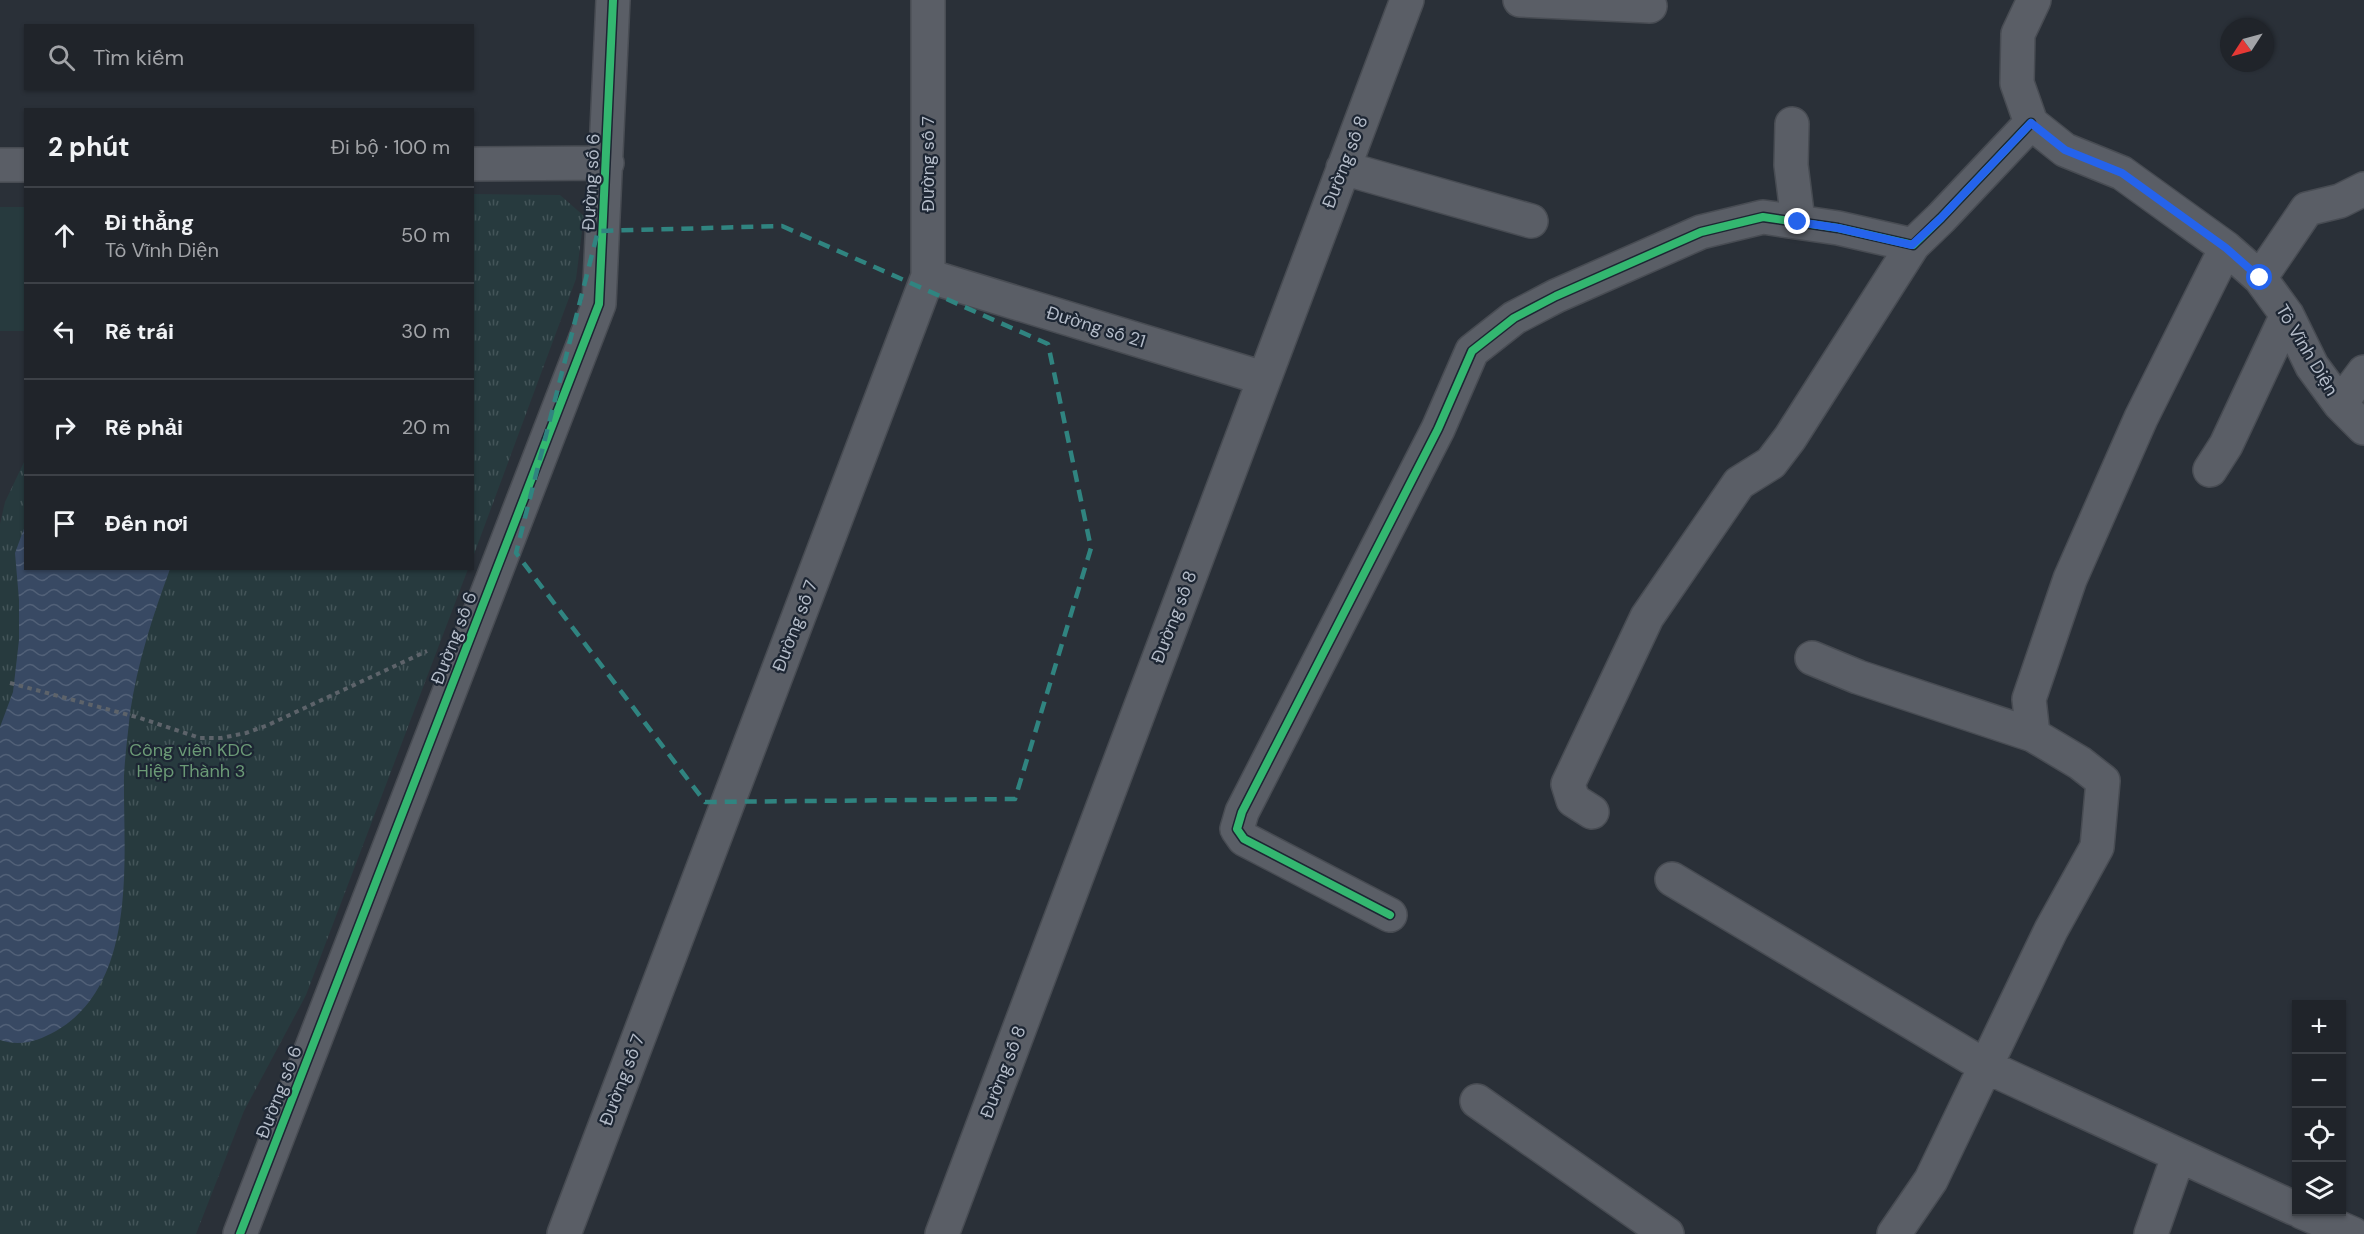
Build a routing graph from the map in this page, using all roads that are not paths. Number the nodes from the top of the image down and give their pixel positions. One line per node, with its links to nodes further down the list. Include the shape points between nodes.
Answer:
1 (613, 0): 10 (street, Đường số 6)
2 (928, 0): 19 (street, Đường số 7)
3 (1407, 0): 13 (street, Đường số 8)
4 (1520, 0): 6 (street)
5 (2034, 0): 7 (street, via 2018,34 2017,83)
6 (1650, 6)
7 (2031, 123): 17 (street); 18 (street, Tô Vĩnh Diện, via 2065,150 2122,173)
8 (1792, 124): 16 (street, via 1791,165)
9 (474, 164): 10 (street)
10 (607, 164): 37 (street, Đường số 6, via 599,304)
11 (0, 165): 12 (street)
12 (24, 165)
13 (1343, 168): 15 (street); 23 (street, Đường số 8)
14 (2364, 189): 20 (street, via 2340,201 2307,209)
15 (1531, 221)
16 (1798, 222): 17 (street); 31 (street, via 1763,217 1701,232 1556,296 1514,318 1472,351 1438,429 1242,812 1238,830 1244,839)
17 (1912, 245): 29 (street, via 1790,438 1771,463 1739,483 1647,617 1568,784 1573,800)
18 (2226, 248): 20 (street, Tô Vĩnh Diện); 28 (street, via 2141,418 2070,579 2029,699)
19 (928, 276): 23 (street, Đường số 21); 38 (street, Đường số 7)
20 (2260, 278): 21 (street, Tô Vĩnh Diện)
21 (2287, 315): 24 (street, Tô Vĩnh Diện, via 2312,366); 26 (street, via 2226,445)
22 (2364, 372): 24 (street)
23 (1263, 378): 39 (street, Đường số 8)
24 (2340, 404): 25 (street, Tô Vĩnh Diện)
25 (2364, 428)
26 (2210, 470)
27 (1812, 658): 28 (street)
28 (2033, 735): 32 (street, via 2103,782 2097,846)
29 (1592, 812)
30 (1672, 879): 32 (street)
31 (1390, 915)
32 (1985, 1066): 34 (street); 41 (street, via 1931,1180)
33 (1477, 1101): 40 (street)
34 (2178, 1157): 35 (street); 42 (street)
35 (2292, 1207)
36 (2311, 1216): 43 (street)
37 (240, 1234)
38 (564, 1234)
39 (942, 1234)
40 (1667, 1234)
41 (1894, 1234)
42 (2151, 1234)
43 (2353, 1234)

